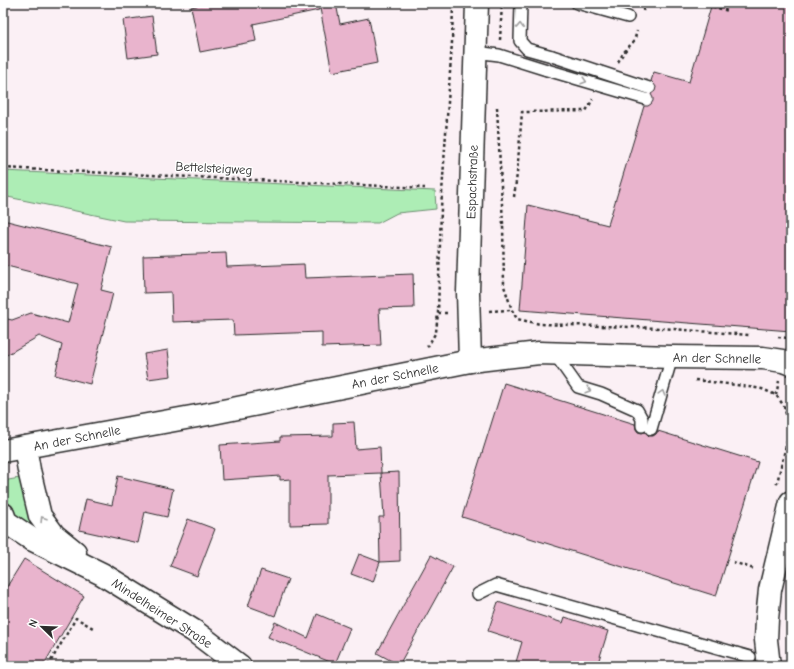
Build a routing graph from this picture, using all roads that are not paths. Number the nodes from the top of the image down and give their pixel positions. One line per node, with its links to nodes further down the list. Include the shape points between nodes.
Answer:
1 (477, 3): 5 (main road, Espachstraße)
2 (521, 3): 6 (lane, one-way to 2, bridge, via 527,49 520,41)
3 (577, 3): 4 (lane)
4 (628, 17)
5 (476, 52): 7 (lane, one-way to 7, bridge, via 499,55); 9 (main road, Espachstraße, via 468,292)
6 (649, 88)
7 (646, 99)
8 (554, 353): 9 (main road, An der Schnelle, via 539,352); 11 (main road, An der Schnelle); 11 (lane, one-way to 11, via 578,387 637,410 647,428)
9 (470, 361): 12 (main road, An der Schnelle)
10 (791, 364): 11 (main road, An der Schnelle, via 763,358)
11 (669, 367)
12 (25, 448): 13 (main road, An der Schnelle); 16 (main road, Mindelheimer Straße, one-way to 12, via 54,535 40,516)
13 (3, 451)
14 (783, 498): 18 (main road)
15 (3, 514): 16 (main road, Mindelheimer Straße, via 6,522 33,540)
16 (102, 574): 19 (main road, Mindelheimer Straße, via 194,631)
17 (478, 594): 18 (lane, via 496,585)
18 (760, 662)
19 (240, 666)

